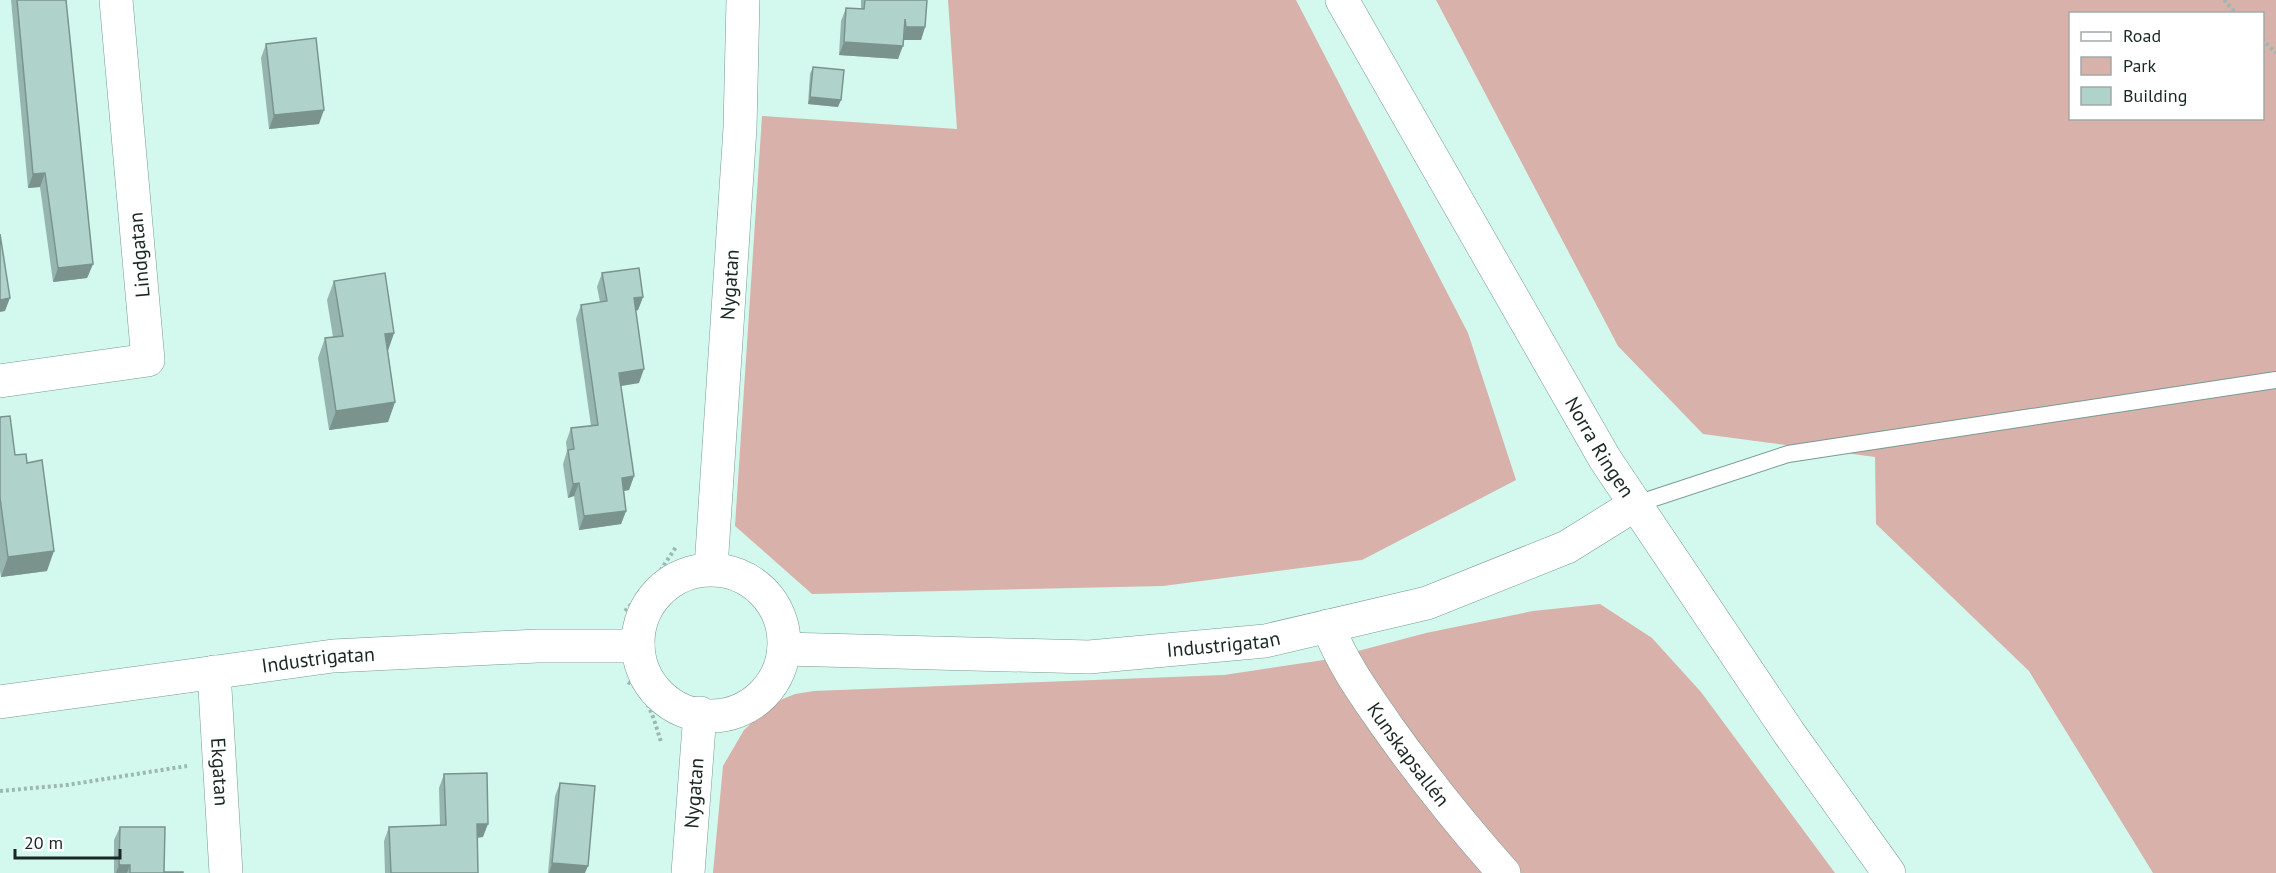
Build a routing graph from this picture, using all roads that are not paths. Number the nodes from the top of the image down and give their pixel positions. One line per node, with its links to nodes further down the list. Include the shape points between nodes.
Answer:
1 (116, 0): 5 (street, Lindgatan, via 148,360)
2 (742, 0): 7 (street, Nygatan, via 740,128)
3 (1342, 0): 6 (street, Norra Ringen, via 1599,449)
4 (2276, 380): 6 (lane, via 1788,454)
5 (0, 381)
6 (1636, 504): 8 (street, Industrigatan, via 1567,547 1427,603); 17 (street, Norra Ringen, via 1789,733)
7 (711, 568): 9 (street, via 662,588 649,606 637,639); 10 (street, via 746,576 769,598 783,622)
8 (1328, 626): 10 (street, Industrigatan, via 1265,641 1089,657); 16 (street, Kunskapsallén, via 1345,666 1410,758 1459,823)
9 (630, 633): 11 (street, Industrigatan, via 537,646 333,656); 13 (street, via 641,670 658,695 682,712)
10 (784, 649): 13 (street, via 777,676 756,700 727,712)
11 (214, 672): 12 (street, Industrigatan); 14 (street, Ekgatan)
12 (0, 702)
13 (700, 713): 15 (street, Nygatan)
14 (226, 873)
15 (688, 873)
16 (1504, 873)
17 (1889, 873)

